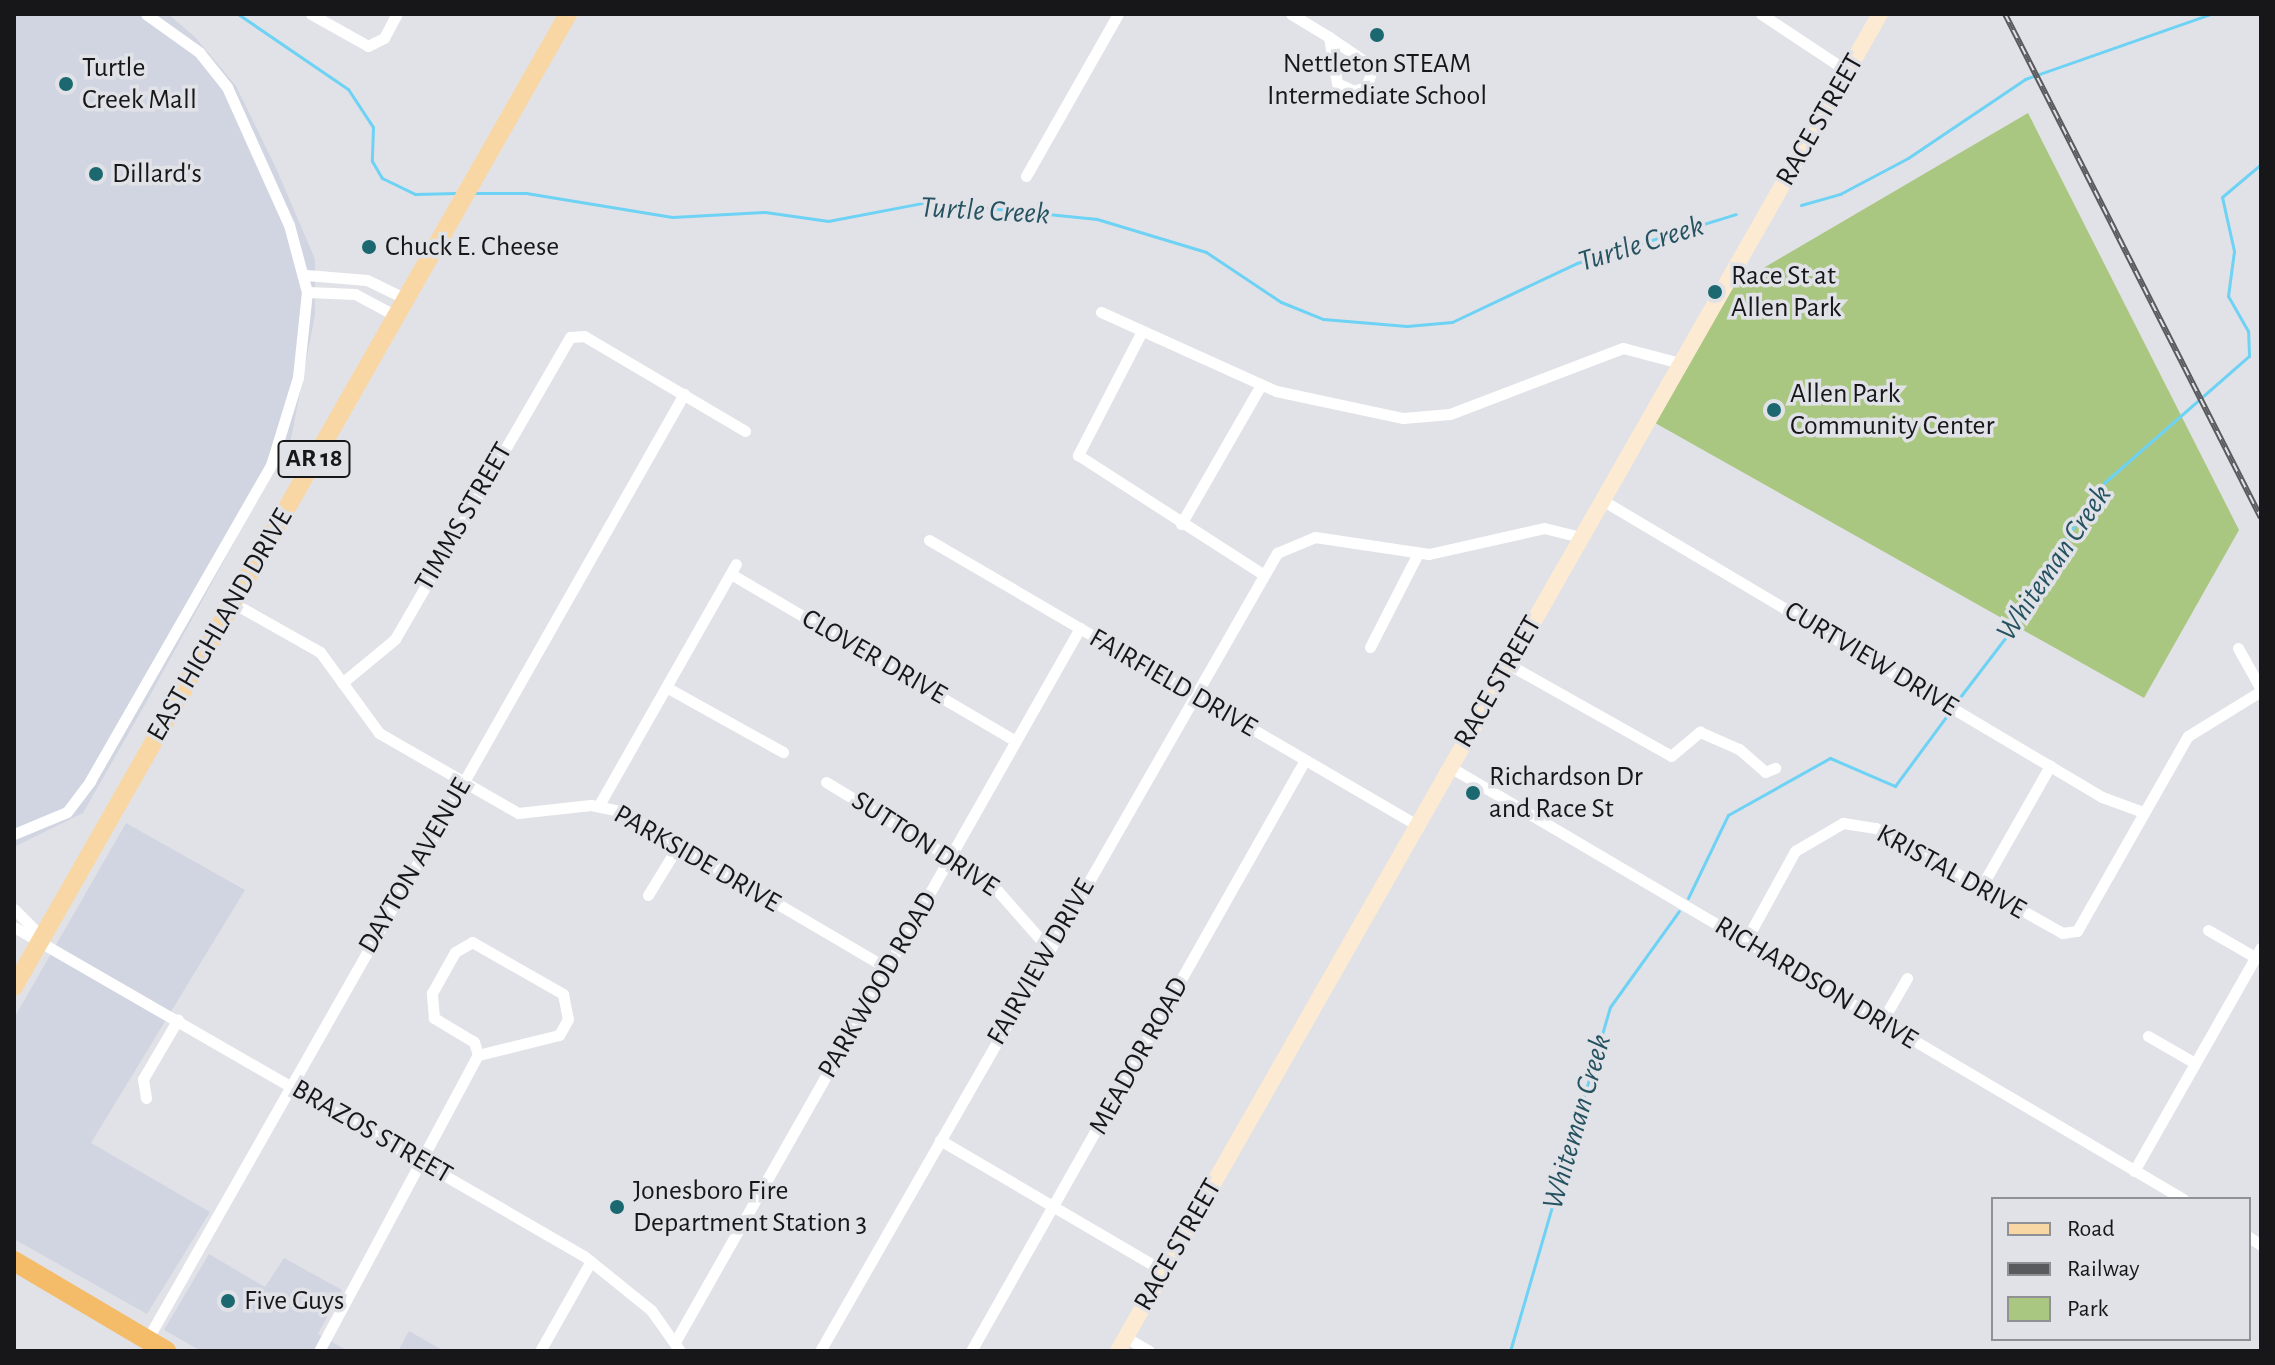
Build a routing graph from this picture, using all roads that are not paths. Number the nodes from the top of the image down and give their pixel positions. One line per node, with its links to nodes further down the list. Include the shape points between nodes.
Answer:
1 (146, 14): 12 (street, via 199,52 227,87)
2 (311, 14): 3 (street, via 371,45)
3 (397, 14)
4 (568, 14): 14 (main road, EAST HIGHLAND DRIVE / AR 18)
5 (1118, 14): 11 (street)
6 (1291, 14): 9 (street)
7 (1761, 14): 10 (street)
8 (1880, 14): 10 (street, RACE STREET)
9 (1329, 37): 9 (street, via 1373,67 1366,87 1354,91 1337,83)
10 (1847, 71): 18 (street, RACE STREET)
11 (1026, 176)
12 (306, 275): 13 (street); 14 (street, via 367,280)
13 (307, 292): 16 (street, via 355,294); 48 (street, via 298,377 271,465 80,797 67,812)
14 (406, 299): 16 (main road, EAST HIGHLAND DRIVE / AR 18)
15 (1101, 312): 17 (street)
16 (396, 316): 28 (main road, EAST HIGHLAND DRIVE / AR 18)
17 (1142, 331): 19 (street); 23 (street, via 1078,455)
18 (1680, 363): 19 (street, via 1623,348 1424,418 1324,404); 22 (street, RACE STREET)
19 (1261, 385): 23 (street)
20 (684, 394): 21 (street); 33 (street, TIMMS STREET, via 584,336 570,337 395,639); 43 (street, DAYTON AVENUE)
21 (745, 431)
22 (1602, 500): 24 (street, RACE STREET); 40 (street, CURTVIEW DRIVE)
23 (1181, 524): 27 (street)
24 (1580, 537): 26 (street, FAIRVIEW DRIVE, via 1544,528 1445,554); 32 (street, RACE STREET)
25 (929, 540): 29 (street, FAIRFIELD DRIVE)
26 (1418, 553): 27 (street, FAIRVIEW DRIVE, via 1315,537 1277,553); 30 (street)
27 (1261, 573): 36 (street, FAIRVIEW DRIVE)
28 (233, 603): 33 (street, PARKSIDE DRIVE, via 320,652); 56 (main road, EAST HIGHLAND DRIVE / AR 18)
29 (1080, 628): 36 (street, FAIRFIELD DRIVE); 37 (street, PARKWOOD ROAD)
30 (1370, 647)
31 (2238, 648): 35 (street)
32 (1508, 664): 41 (street, RACE STREET); 42 (street, via 1671,756 1700,732 1739,749 1756,768)
33 (342, 683): 43 (street, PARKSIDE DRIVE, via 379,733)
34 (666, 687): 37 (street, CLOVER DRIVE, via 733,569); 38 (street); 45 (street)
35 (2261, 690): 46 (street, via 2193,731)
36 (1193, 694): 39 (street, FAIRFIELD DRIVE); 58 (street, FAIRVIEW DRIVE)
37 (1016, 741): 50 (street, PARKWOOD ROAD)
38 (783, 752)
39 (1305, 760): 47 (street, FAIRFIELD DRIVE); 74 (street, MEADOR ROAD)
40 (2050, 766): 46 (street, CURTVIEW DRIVE); 51 (street)
41 (1450, 767): 47 (street, RACE STREET); 57 (street, RICHARDSON DRIVE)
42 (1775, 768)
43 (463, 781): 45 (street, PARKSIDE DRIVE, via 529,815); 68 (street, DAYTON AVENUE)
44 (826, 782): 50 (street, SUTTON DRIVE)
45 (599, 805): 49 (street, PARKSIDE DRIVE)
46 (2143, 812): 51 (street, KRISTAL DRIVE, via 2072,933)
47 (1417, 825): 77 (street, RACE STREET)
48 (14, 834)
49 (678, 846): 52 (street); 60 (street, PARKSIDE DRIVE)
50 (952, 856): 58 (street, SUTTON DRIVE, via 1009,899); 60 (street, PARKWOOD ROAD)
51 (1980, 889): 57 (street, KRISTAL DRIVE, via 1876,828 1830,826 1795,851)
52 (648, 895)
53 (14, 909): 56 (street)
54 (14, 927): 56 (street)
55 (2208, 930): 59 (street)
56 (42, 937): 62 (main road, EAST HIGHLAND DRIVE / AR 18); 63 (street, BRAZOS STREET)
57 (1745, 942): 64 (street, RICHARDSON DRIVE)
58 (1048, 948): 70 (street, FAIRVIEW DRIVE)
59 (2258, 952): 67 (street)
60 (888, 969): 79 (street, PARKWOOD ROAD)
61 (1907, 978): 64 (street)
62 (14, 987)
63 (178, 1019): 68 (street, BRAZOS STREET); 69 (street, via 143,1079)
64 (1881, 1023): 72 (street, RICHARDSON DRIVE)
65 (2148, 1036): 67 (street)
66 (478, 1055): 66 (street, via 474,1042 438,1022 430,1009 455,952 472,942 556,987 569,1010 565,1028 548,1042); 71 (street)
67 (2195, 1063): 72 (street)
68 (291, 1085): 71 (street, BRAZOS STREET); 80 (street, DAYTON AVENUE)
69 (146, 1098)
70 (940, 1140): 74 (street); 83 (street, FAIRVIEW DRIVE)
71 (422, 1161): 76 (street, BRAZOS STREET); 81 (street)
72 (2134, 1171): 73 (street, RICHARDSON DRIVE)
73 (2180, 1197)
74 (1053, 1207): 77 (street); 84 (street, MEADOR ROAD)
75 (14, 1261): 80 (highway)
76 (591, 1261): 79 (street, BRAZOS STREET, via 651,1310); 82 (street)
77 (1163, 1271): 78 (street, RACE STREET)
78 (1122, 1344): 85 (street)
79 (678, 1346)
80 (158, 1347)
81 (319, 1351)
82 (540, 1351)
83 (820, 1351)
84 (971, 1351)
85 (1149, 1351)

